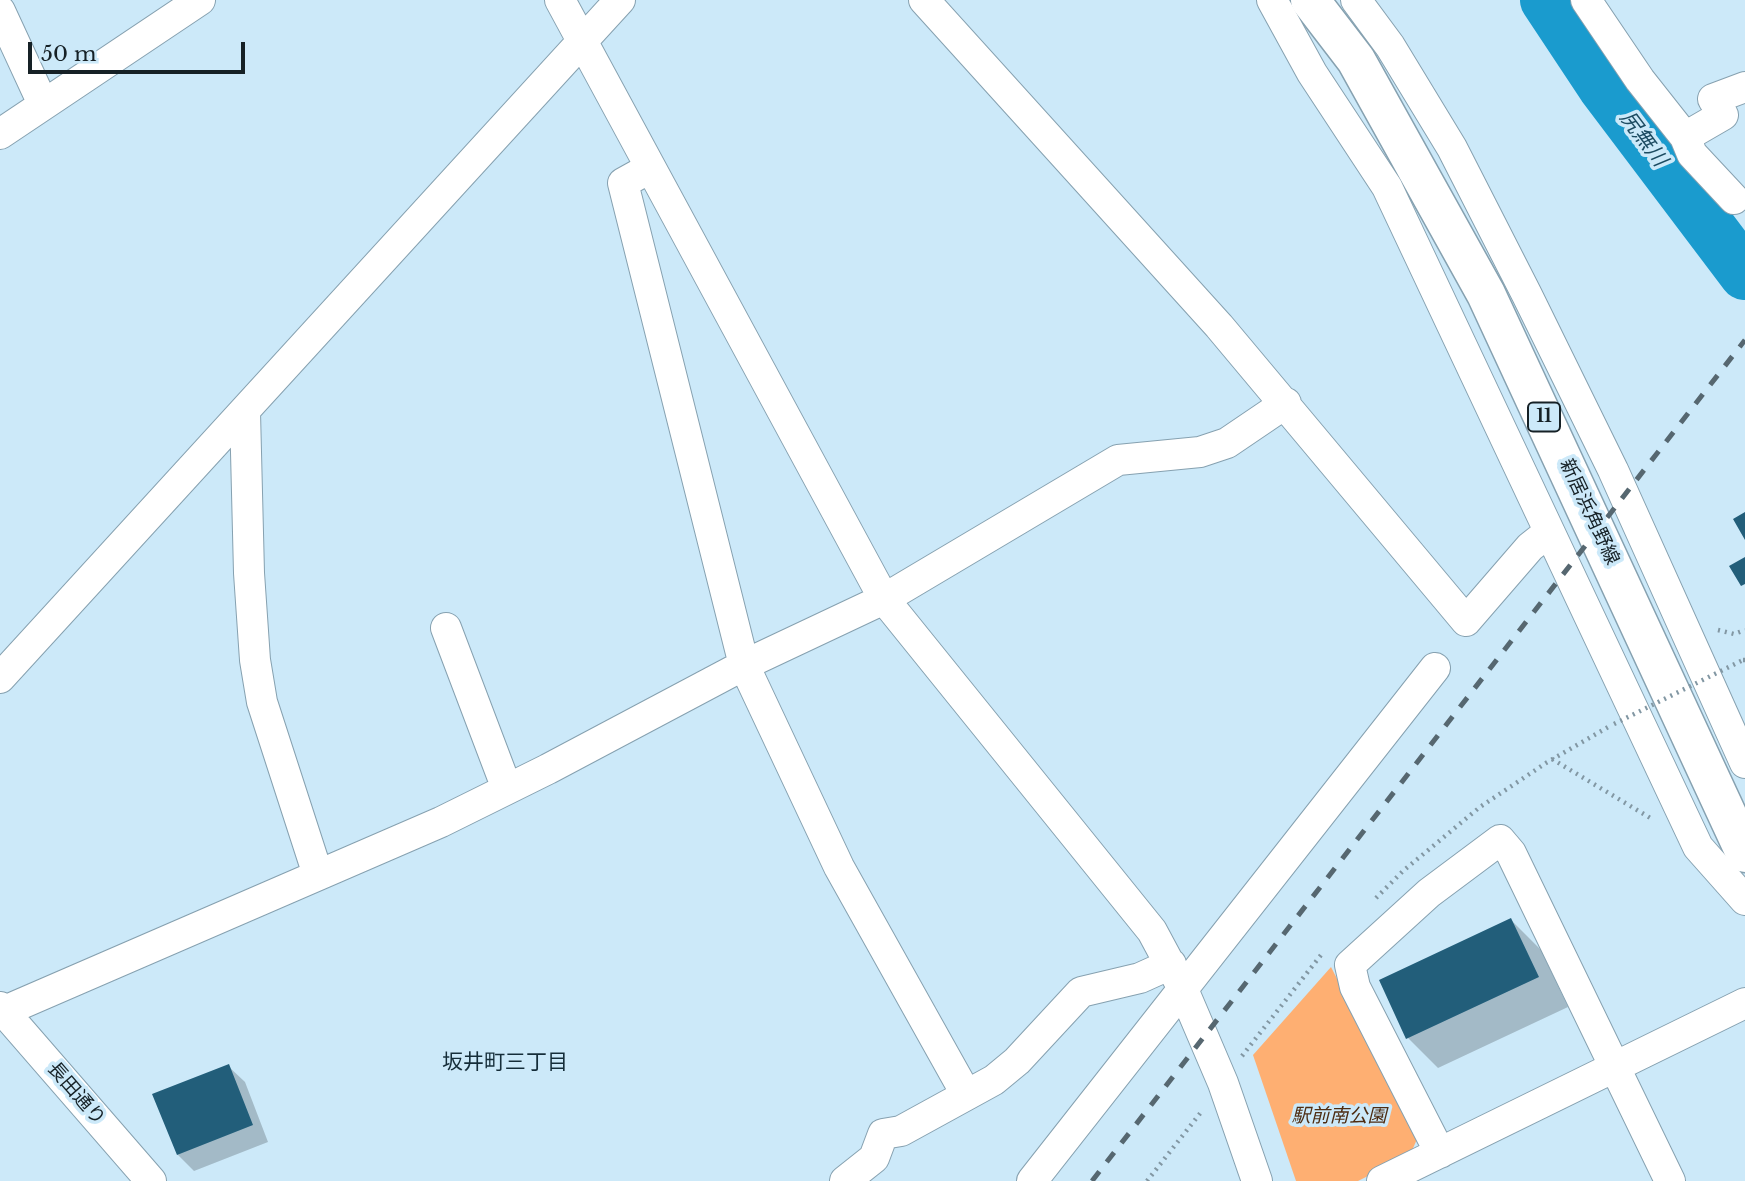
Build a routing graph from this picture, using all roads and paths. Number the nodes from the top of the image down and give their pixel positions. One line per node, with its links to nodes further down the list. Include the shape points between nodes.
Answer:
1 (200, 0): 12 (street)
2 (560, 0): 10 (street)
3 (621, 0): 10 (street)
4 (923, 0): 17 (street)
5 (1272, 0): 19 (street, via 1312,73 1387,187)
6 (1310, 0): 31 (main road, 新居浜角野線 / 11, via 1356,60 1486,294)
7 (1356, 0): 28 (street, via 1390,46 1451,148 1495,234 1613,470)
8 (1586, 0): 14 (street)
9 (0, 11): 12 (street)
10 (583, 41): 15 (street); 18 (street)
11 (1745, 88): 14 (street, via 1713,99 1723,115)
12 (43, 104): 13 (street)
13 (0, 134)
14 (1685, 137): 16 (street, via 1692,154)
15 (650, 168): 20 (street); 23 (street, via 623,183)
16 (1734, 199)
17 (1286, 403): 19 (street, via 1466,621 1530,547); 20 (street, via 1227,443 1200,452 1118,460)
18 (245, 412): 25 (street); 32 (street, via 255,660 262,702)
19 (1549, 532): 33 (street, via 1698,847)
20 (884, 599): 23 (street); 34 (street, via 1152,931)
21 (446, 628): 29 (street)
22 (1744, 660): 26 (path, bridge)
23 (744, 664): 29 (street); 38 (street, via 839,867)
24 (1435, 668): 34 (street)
25 (0, 678)
26 (1614, 724)
27 (1552, 759): 30 (path)
28 (1745, 763)
29 (507, 789): 32 (street)
30 (1653, 820)
31 (1745, 853)
32 (318, 875): 36 (street)
33 (1745, 900)
34 (1176, 976): 38 (street, via 1140,978 1081,992 1017,1061); 43 (street); 45 (street, via 1223,1083)
35 (1745, 1003): 37 (street)
36 (1, 1010): 41 (street, 長田通り)
37 (1616, 1067): 40 (street); 40 (street, via 1511,853 1500,840 1429,893 1350,965 1355,987); 47 (street)
38 (966, 1094): 42 (street, via 901,1131 883,1134 874,1158)
39 (1198, 1115): 44 (path)
40 (1440, 1153): 46 (street)
41 (151, 1181)
42 (845, 1181)
43 (1032, 1181)
44 (1147, 1181)
45 (1257, 1181)
46 (1382, 1181)
47 (1670, 1181)

